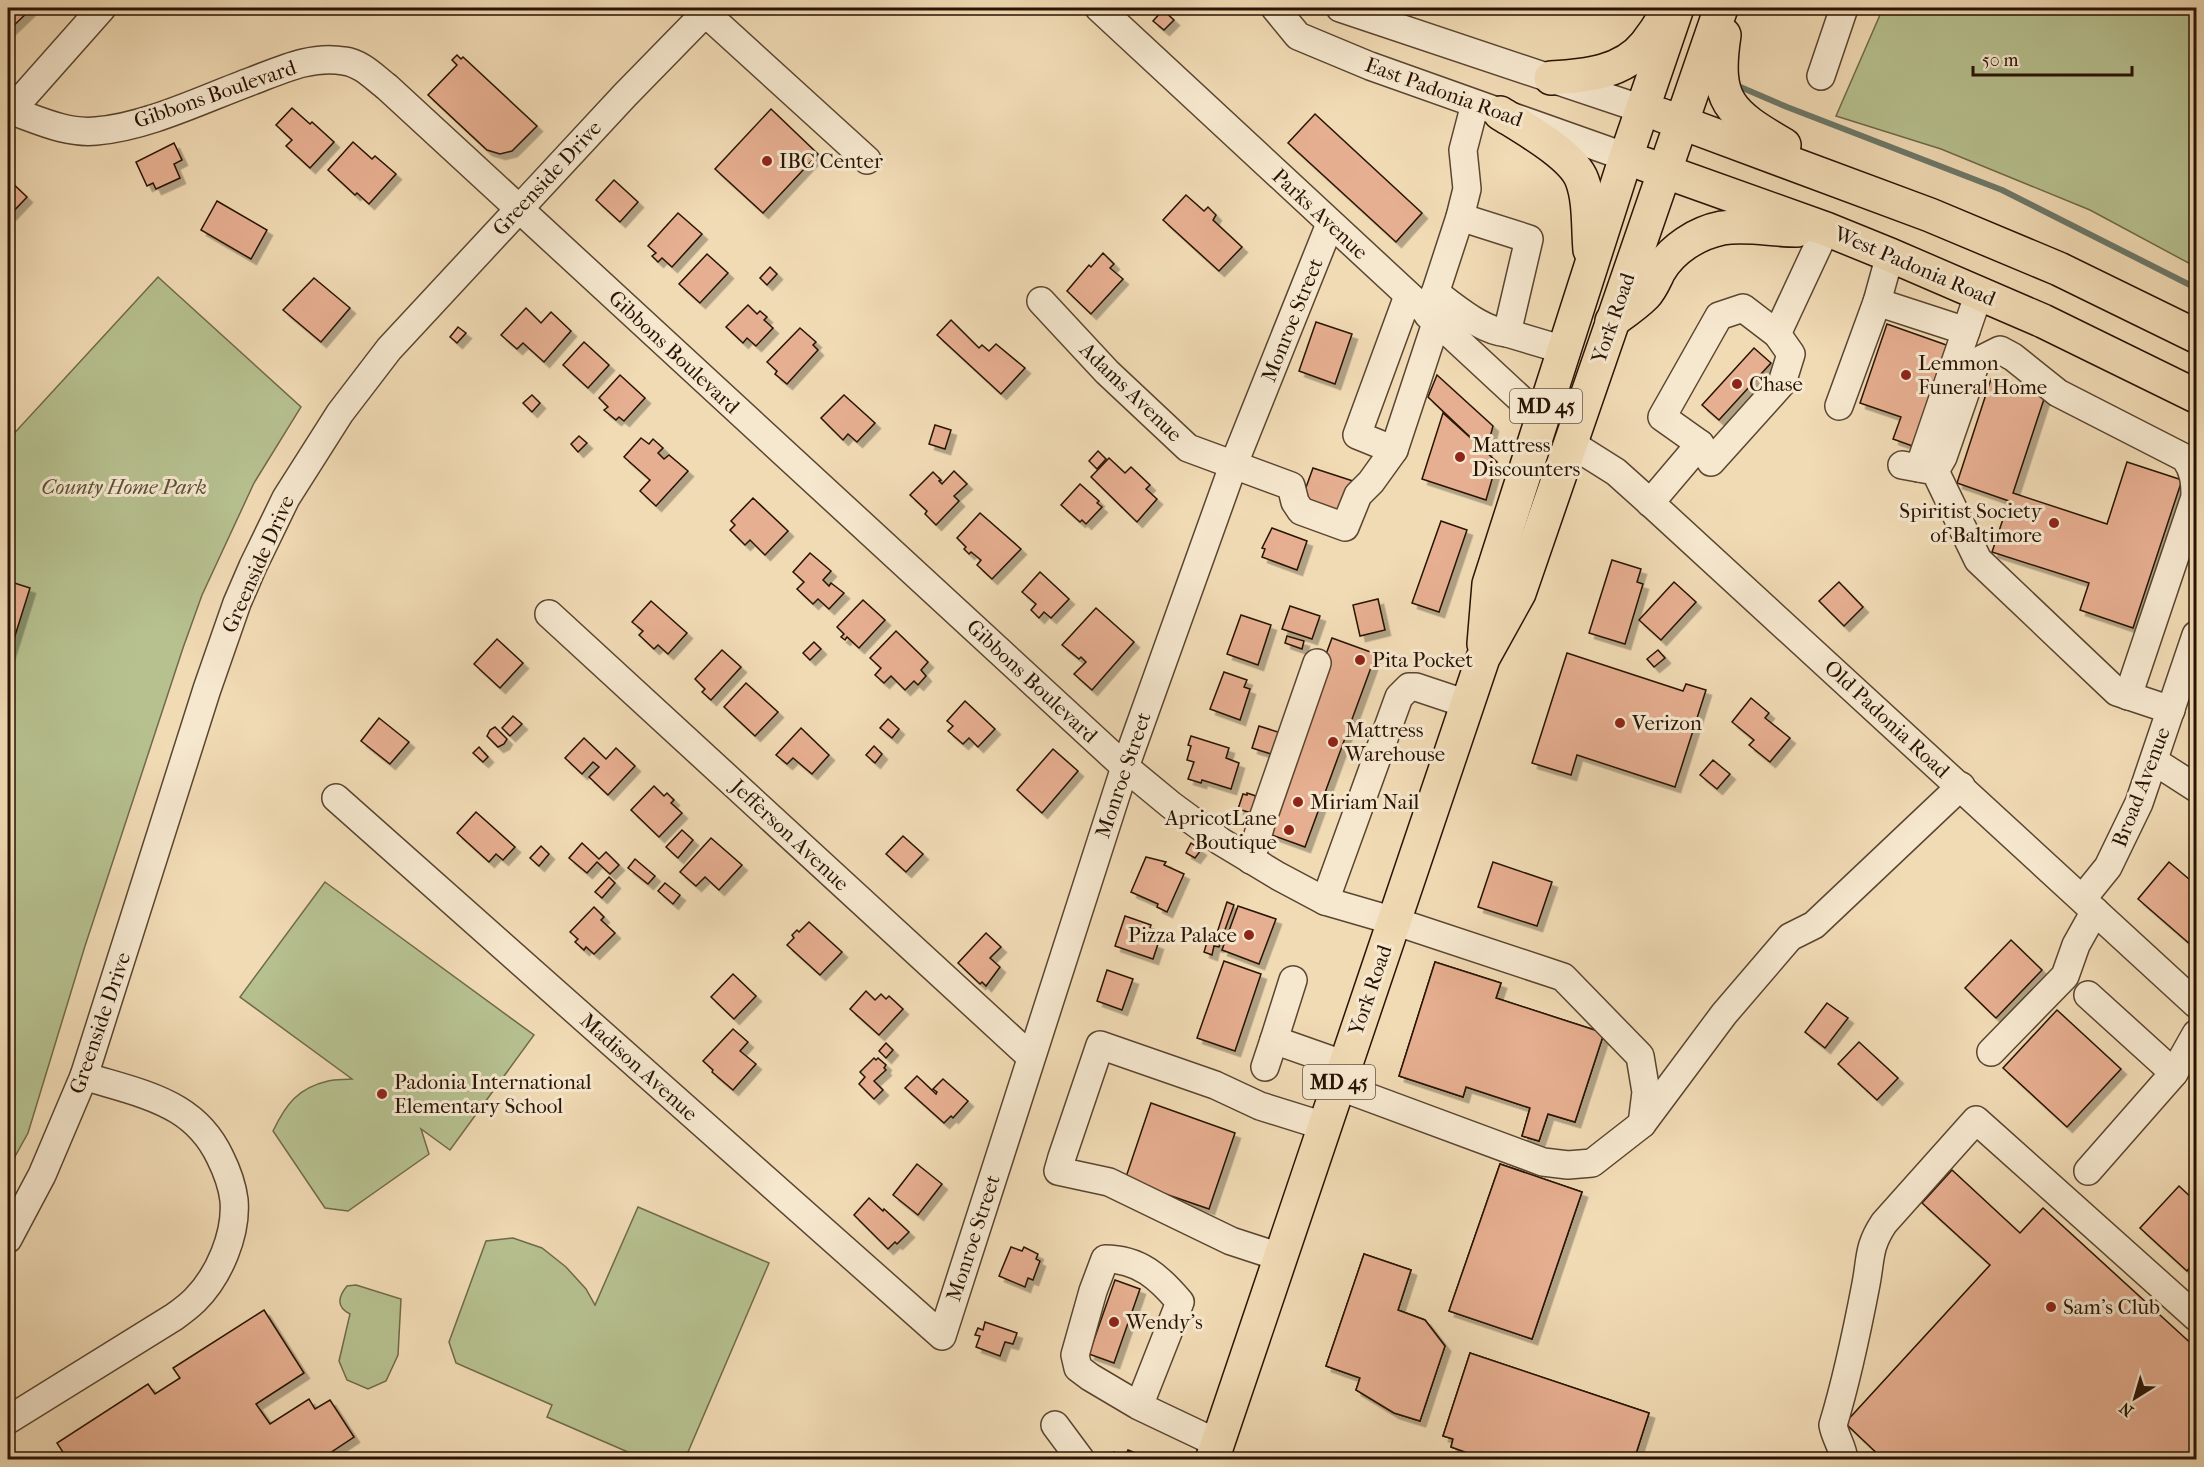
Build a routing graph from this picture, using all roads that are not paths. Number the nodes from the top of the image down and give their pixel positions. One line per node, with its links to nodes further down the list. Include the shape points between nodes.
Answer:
1 (102, 8): 16 (street, Gibbons Boulevard)
2 (1099, 8): 24 (street, Parks Avenue)
3 (1275, 8): 14 (street, East Padonia Road, via 1298,36)
4 (1340, 8): 11 (street)
5 (1671, 8): 13 (main road, via 1645,46 1624,63 1602,72)
6 (1677, 8): 15 (main road, York Road / MD 45)
7 (1721, 8): 17 (main road, York Road / MD 45)
8 (1728, 8): 21 (main road, via 1720,62 1725,97 1751,126)
9 (1844, 8): 12 (street)
10 (705, 9): 19 (street); 22 (street, Greenside Drive)
11 (1381, 14): 13 (street)
12 (1821, 76)
13 (1551, 78): 15 (street)
14 (1487, 109): 18 (street, East Padonia Road); 23 (street, via 1463,150); 27 (main road, via 1554,149 1582,180)
15 (1642, 109): 17 (main road); 18 (main road, York Road / MD 45)
16 (9, 111): 22 (street, Gibbons Boulevard, via 66,129 94,132 161,115 291,66 321,60 346,61 387,87)
17 (1681, 123): 20 (main road, York Road / MD 45); 21 (main road)
18 (1626, 157): 20 (main road, West Padonia Road); 27 (main road, York Road / MD 45)
19 (867, 160)
20 (1664, 171): 25 (main road, West Padonia Road); 33 (main road, York Road / MD 45)
21 (1839, 180): 37 (main road, via 2060,269)
22 (519, 208): 56 (street, Gibbons Boulevard); 74 (street, Greenside Drive, via 365,378 321,441 269,532 237,603)
23 (1467, 219): 32 (street); 35 (street, via 1529,239)
24 (1330, 224): 29 (street, Parks Avenue); 45 (street, Monroe Street)
25 (1826, 229): 26 (main road, West Padonia Road); 33 (main road, via 1748,226 1701,235 1677,249 1647,294); 36 (street)
26 (1890, 255): 28 (main road, West Padonia Road); 31 (street)
27 (1591, 266): 38 (main road, York Road / MD 45)
28 (1979, 293): 34 (street); 39 (main road, West Padonia Road)
29 (1408, 296): 32 (street, Parks Avenue); 44 (street, via 1358,435)
30 (1041, 301): 45 (street, Adams Avenue, via 1107,372 1188,448)
31 (1877, 302): 34 (street); 40 (street)
32 (1436, 308): 35 (street); 41 (street, Parks Avenue); 44 (street)
33 (1612, 321): 42 (main road, York Road / MD 45)
34 (1966, 332): 46 (street)
35 (1506, 333): 38 (street)
36 (1777, 334): 43 (street, via 1791,354 1782,383 1712,462); 43 (street, via 1743,308 1719,316 1662,417)
37 (2196, 336)
38 (1564, 350): 41 (main road, York Road / MD 45)
39 (2196, 396)
40 (1839, 406)
41 (1542, 419): 50 (main road, York Road / MD 45, via 1489,584)
42 (1570, 443): 47 (street, Old Padonia Road, via 1616,472); 50 (main road, York Road / MD 45, via 1519,593)
43 (1700, 444): 47 (street)
44 (1394, 450): 45 (street, Adams Avenue, via 1358,495 1345,527 1301,511 1291,486)
45 (1233, 466): 56 (street, Monroe Street)
46 (1919, 468): 52 (street, via 1977,560 2117,692); 52 (street, via 1943,458 1976,362 2000,350 2058,393 2185,458 2192,468 2195,497)
47 (1650, 503): 57 (street, Old Padonia Road)
48 (549, 614): 70 (street, Jefferson Avenue)
49 (2196, 635): 54 (street, Broad Avenue)
50 (1483, 658): 53 (main road, York Road / MD 45)
51 (1317, 663): 60 (street)
52 (2128, 696): 54 (street)
53 (1467, 704): 61 (street, via 1416,687 1409,687 1399,697); 63 (main road, York Road / MD 45)
54 (2171, 710): 55 (street, Broad Avenue)
55 (2154, 761): 58 (street); 62 (street, Broad Avenue, via 2122,841)
56 (1125, 767): 60 (street, Gibbons Boulevard, via 1195,823); 70 (street, Monroe Street)
57 (1961, 786): 62 (street, Old Padonia Road); 75 (street, via 1832,909 1790,937 1724,1014)
58 (2196, 788)
59 (336, 798): 81 (street, Madison Avenue)
60 (1251, 860): 61 (street, Gibbons Boulevard)
61 (1325, 902): 63 (street, Gibbons Boulevard)
62 (2089, 905): 66 (street, Old Padonia Road); 69 (street, Broad Avenue, via 2065,976)
63 (1394, 921): 73 (main road, York Road / MD 45); 75 (street, Gibbons Boulevard, via 1563,977 1640,1056 1646,1092)
64 (1293, 980): 68 (street)
65 (2088, 995): 72 (street)
66 (2196, 1004)
67 (2196, 1034): 72 (street)
68 (1274, 1040): 71 (street); 73 (street)
69 (1991, 1052)
70 (1031, 1057): 81 (street, Monroe Street)
71 (1265, 1067)
72 (2174, 1073): 77 (street)
73 (1341, 1075): 75 (street, via 1543,1162 1592,1163); 76 (main road, York Road / MD 45)
74 (84, 1076): 78 (street, Greenside Drive, via 42,1175); 83 (street, via 157,1099 199,1126 229,1174 233,1223 211,1279 195,1299 174,1317)
75 (1642, 1124)
76 (1324, 1126): 79 (main road, York Road / MD 45); 79 (street, via 1100,1045 1058,1171 1109,1182 1231,1241)
77 (2088, 1171)
78 (8, 1239)
79 (1280, 1257): 85 (main road, York Road / MD 45)
80 (2196, 1317): 87 (street, via 1976,1120 1875,1237 1833,1425)
81 (942, 1335)
82 (1139, 1406): 82 (street, via 1180,1302 1161,1280 1141,1268 1122,1259 1105,1259 1075,1355 1078,1368); 85 (street)
83 (8, 1420)
84 (1055, 1425): 86 (street)
85 (1214, 1451)
86 (1081, 1460)
87 (1844, 1460)

